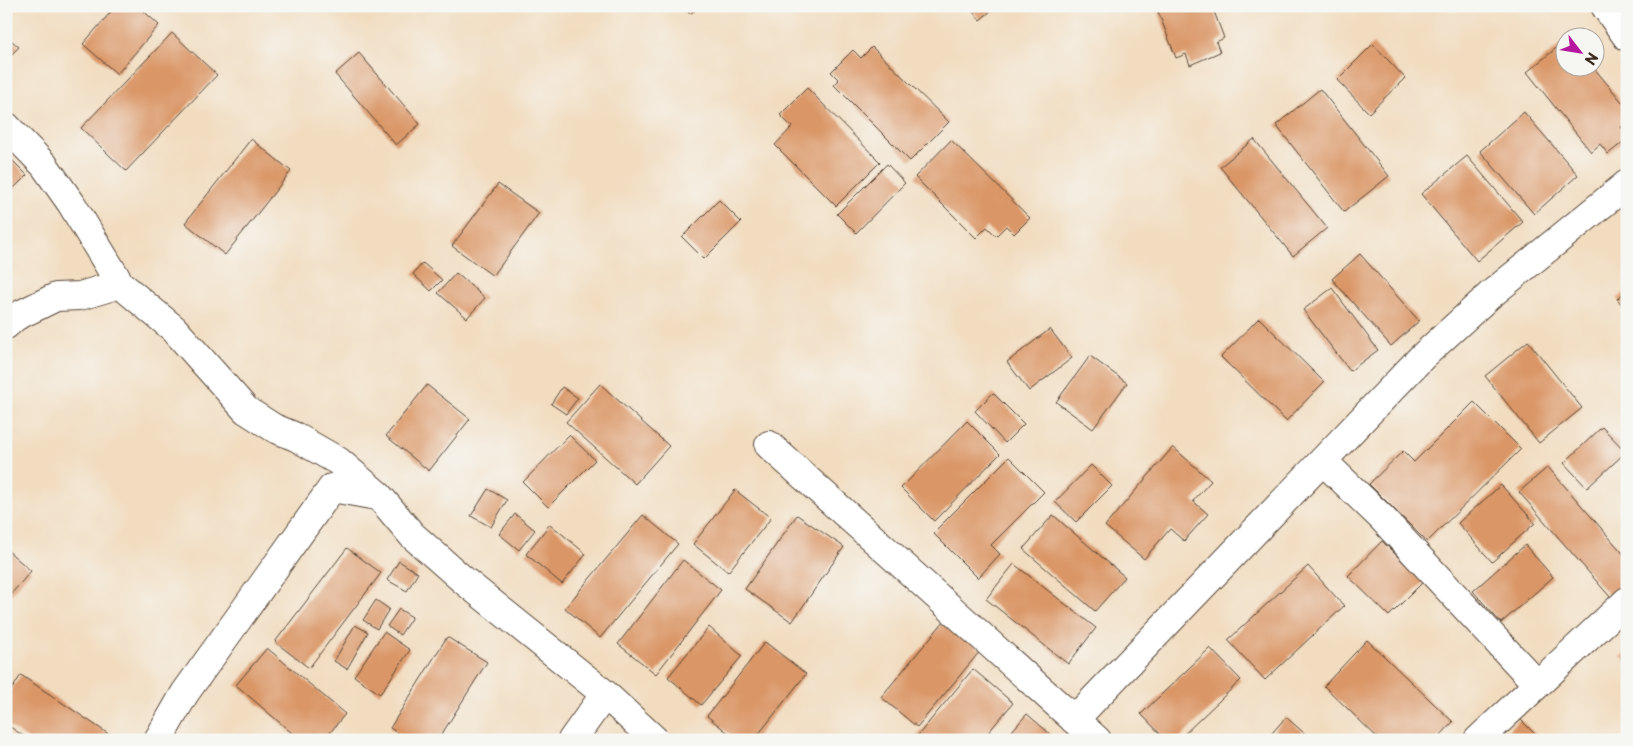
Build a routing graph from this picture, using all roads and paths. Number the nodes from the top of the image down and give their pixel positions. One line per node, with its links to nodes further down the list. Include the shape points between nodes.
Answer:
1 (1605, 6): 2 (street)
2 (1627, 36)
3 (6, 126): 5 (street, via 44,165)
4 (1627, 184): 8 (street, via 1490,295 1422,357)
5 (120, 284): 6 (street, via 80,296 56,297 15,317); 9 (street, via 174,329 246,410 338,461)
6 (6, 326)
7 (769, 445): 13 (street)
8 (1324, 462): 11 (street, via 1382,518); 13 (street)
9 (379, 496): 12 (street, via 412,535); 14 (street, via 332,488 185,693)
10 (1627, 601): 11 (street)
11 (1537, 684): 18 (street)
12 (605, 694): 15 (street); 16 (street)
13 (1074, 720): 17 (street)
14 (158, 740)
15 (572, 740)
16 (655, 740)
17 (1097, 740)
18 (1478, 740)

